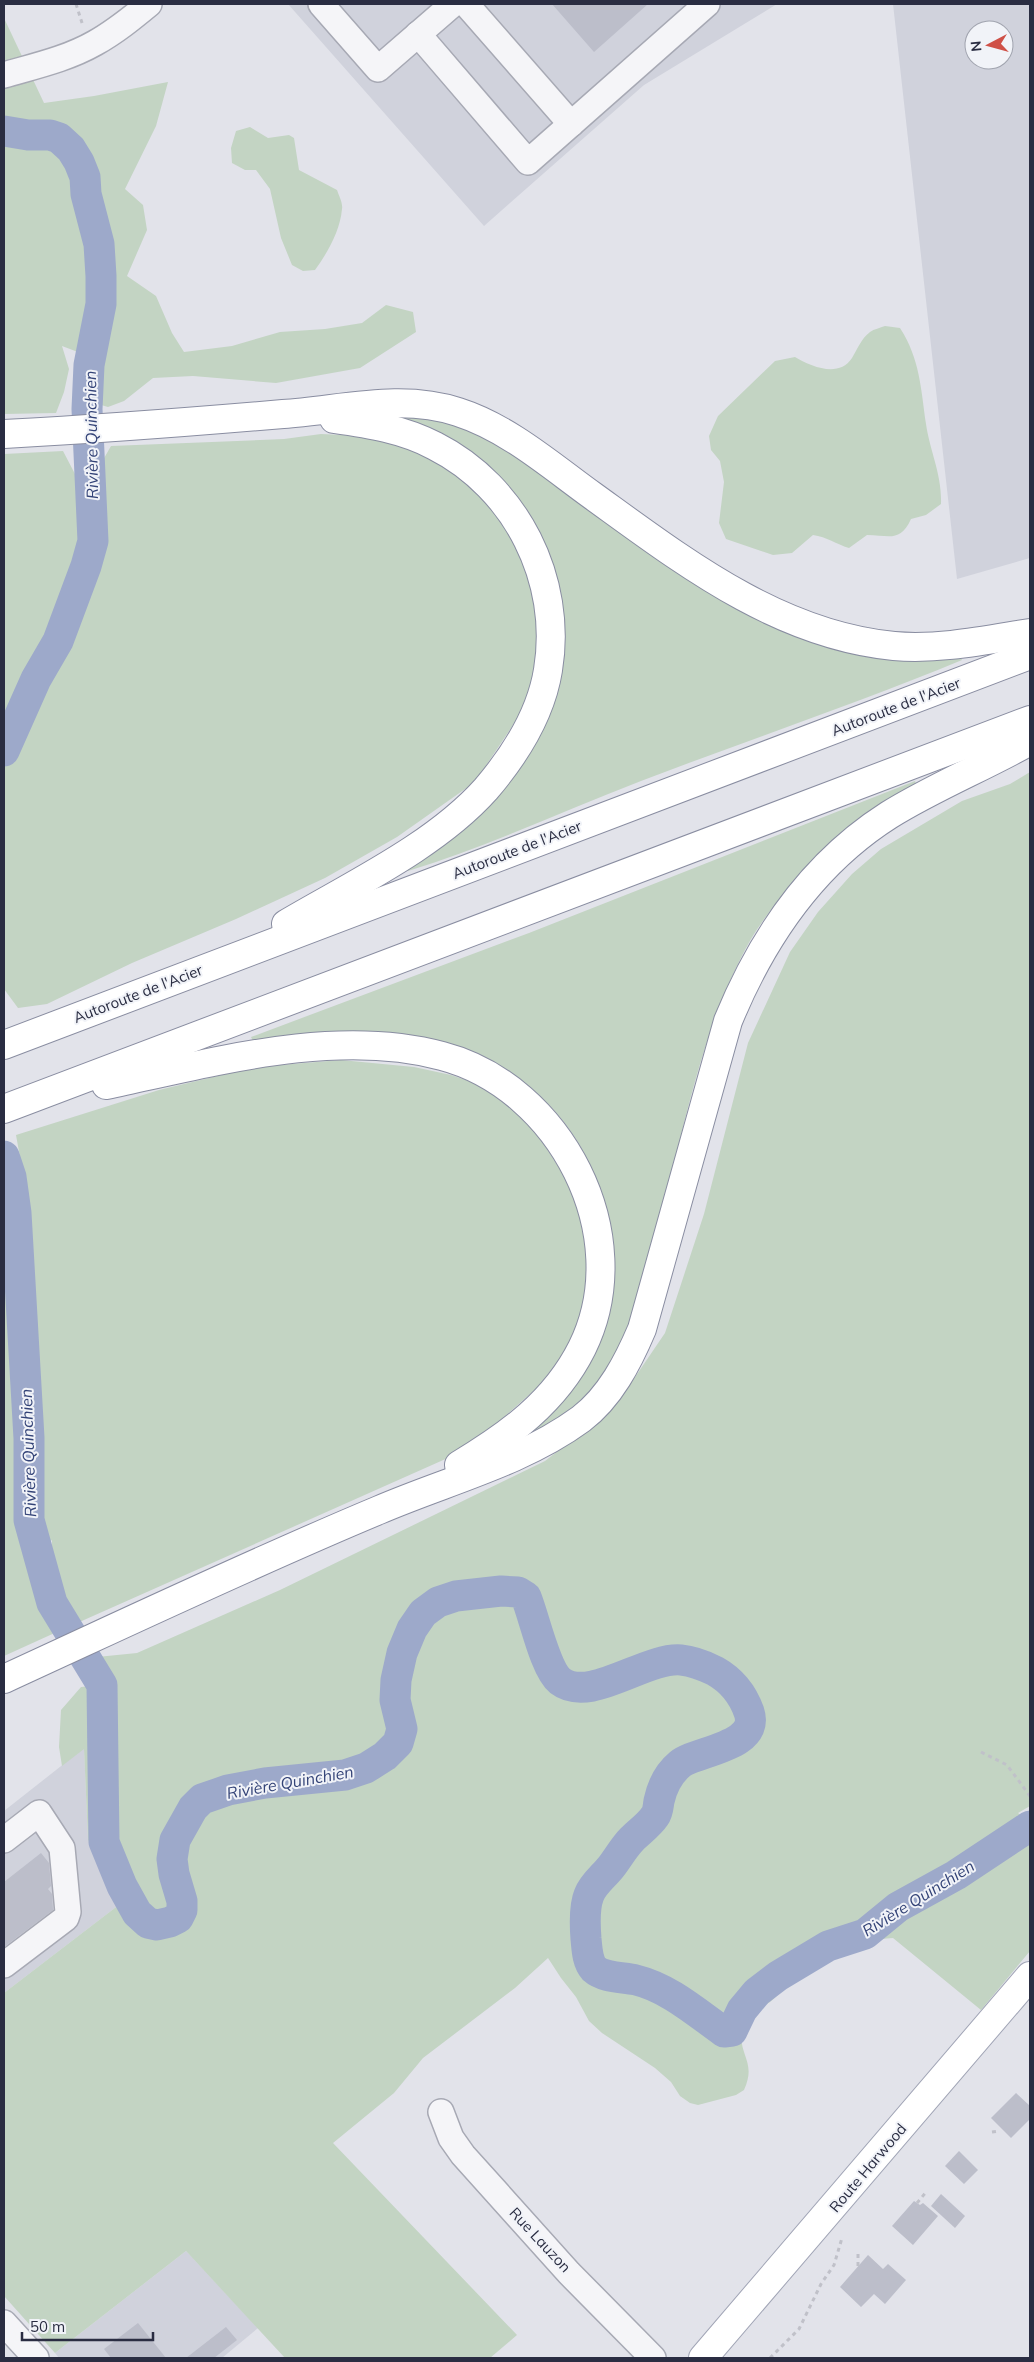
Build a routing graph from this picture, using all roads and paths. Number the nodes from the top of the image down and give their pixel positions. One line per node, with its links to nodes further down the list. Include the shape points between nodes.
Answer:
1 (149, 4): 7 (street, via 90,46 54,61)
2 (321, 4): 6 (street, via 378,69)
3 (453, 4): 6 (street)
4 (466, 4): 8 (street)
5 (707, 4): 8 (street)
6 (418, 34): 8 (street, via 528,162)
7 (4, 75)
8 (571, 124)
9 (287, 414): 10 (main road); 11 (main road, via 389,403 441,407 475,418 516,441 721,586 790,618 843,636 869,642 918,646); 15 (main road, via 366,423 412,435 476,472 508,505 531,547 551,622 548,672 540,699 519,744 468,808 403,857)
10 (4, 434)
11 (1030, 633)
12 (1030, 655): 15 (main road, Autoroute de l'Acier)
13 (1030, 720): 17 (main road)
14 (1030, 741): 18 (main road, via 890,815 848,845 805,888 763,947 728,1021 642,1330 631,1355 600,1401 583,1417 536,1446)
15 (220, 963): 16 (main road, Autoroute de l'Acier)
16 (4, 1046)
17 (9, 1107): 18 (main road, via 250,1054 315,1047 372,1047 416,1051 464,1064 506,1086 546,1122 574,1165 599,1243 599,1293 583,1347 558,1387 524,1422 482,1451)
18 (379, 1510): 19 (main road)
19 (4, 1679)
20 (981, 1752): 21 (path, via 1006,1765)
21 (1030, 1796)
22 (4, 1840): 23 (street, via 39,1813 62,1848 68,1912 66,1918)
23 (4, 1966)
24 (1030, 1976): 36 (main road, Route Harwood)
25 (441, 2112): 35 (street, Rue Lauzon, via 451,2138 463,2156 569,2273)
26 (1000, 2131): 27 (path)
27 (992, 2132)
28 (927, 2192): 29 (path)
29 (917, 2203)
30 (842, 2238): 37 (path, via 834,2265 799,2329)
31 (858, 2252): 32 (path)
32 (858, 2266)
33 (4, 2323): 34 (street)
34 (36, 2358)
35 (653, 2358)
36 (703, 2358)
37 (770, 2358)

